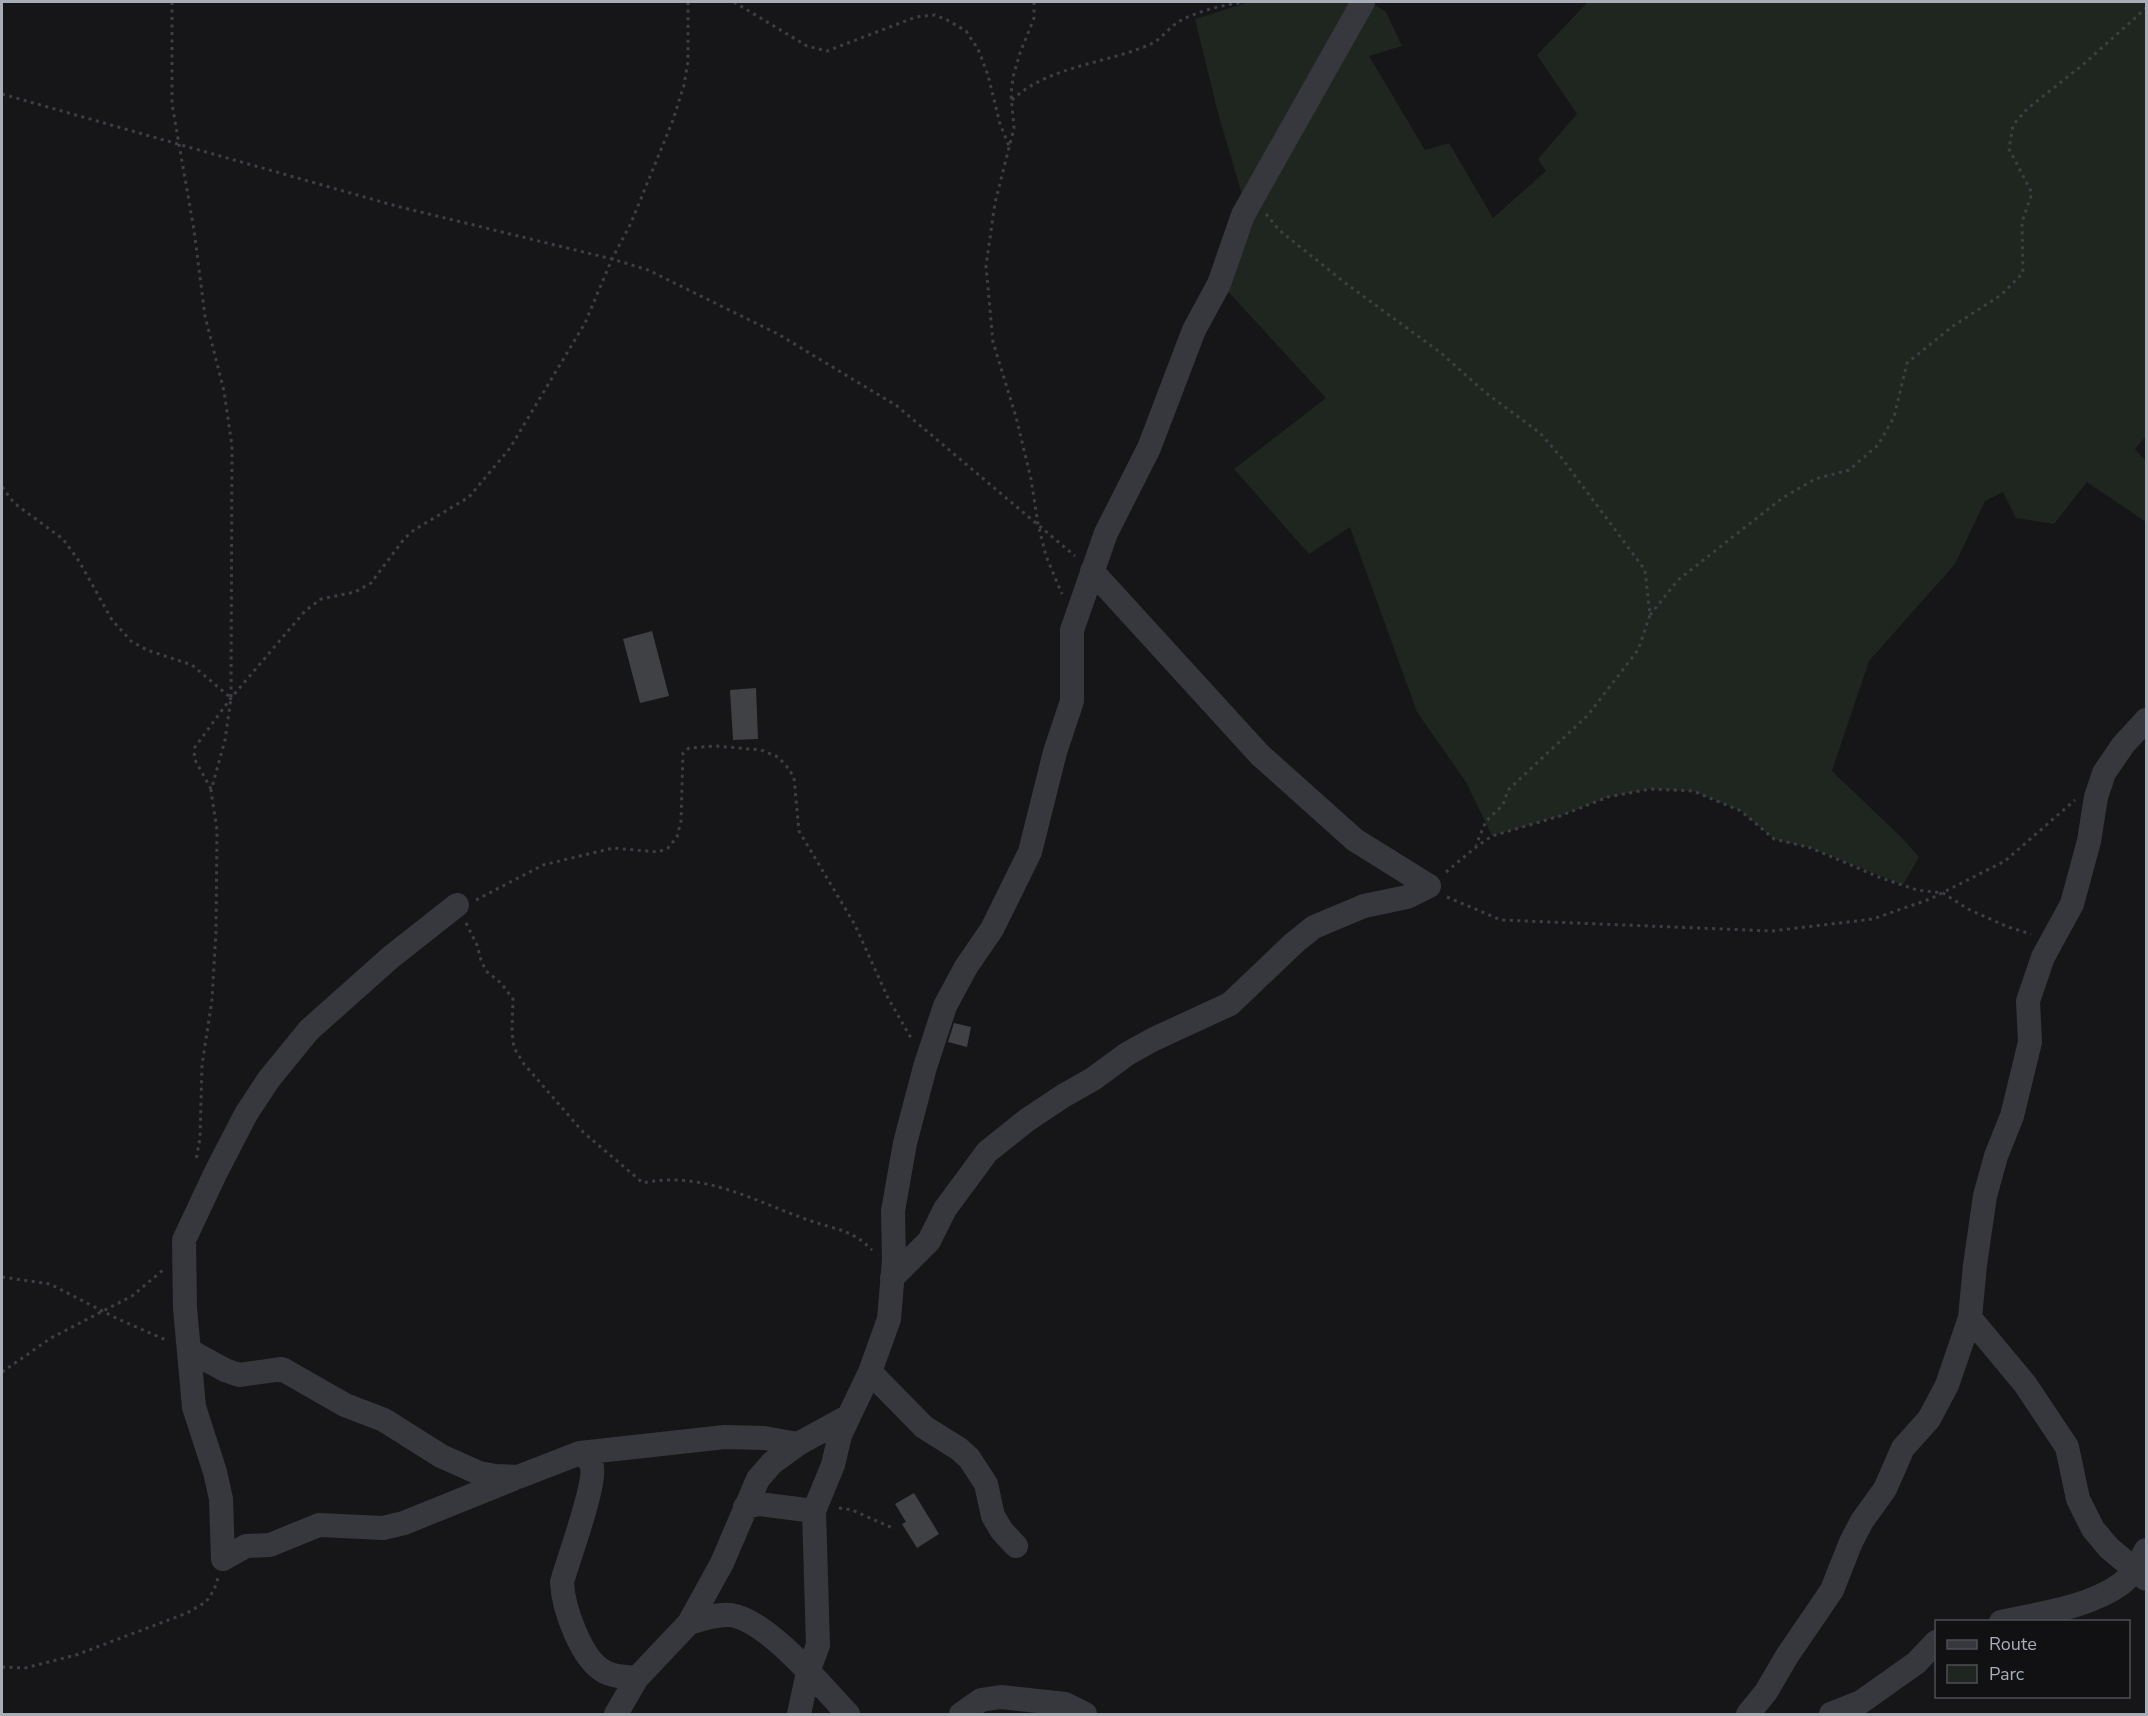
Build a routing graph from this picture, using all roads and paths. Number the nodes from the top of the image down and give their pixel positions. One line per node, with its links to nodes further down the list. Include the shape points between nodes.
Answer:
1 (172, 2): 10 (path, via 171,104)
2 (688, 2): 13 (path, via 689,48 684,85 648,182)
3 (734, 2): 11 (path, via 807,46 827,51 916,17 935,15 947,20 966,31 978,49)
4 (1034, 2): 9 (path, via 1034,18 1013,77)
5 (1244, 2): 9 (path, via 1188,18 1154,42 1054,75 1022,90)
6 (1363, 2): 12 (street)
7 (2146, 8): 17 (path, via 2013,125 2008,149 2032,193 2022,222 2023,273 2001,295 1953,326 1907,363 1893,417 1878,445 1849,470 1815,479 1773,506 1678,580)
8 (2, 94): 10 (path)
9 (1012, 100): 11 (path, via 1014,128)
10 (177, 144): 13 (path, via 396,206); 19 (path, via 205,316 224,391 232,446)
11 (1009, 148): 15 (path, via 995,203 986,266 993,342 1031,479)
12 (1253, 197): 16 (street, via 1214,294 1194,330 1149,448 1106,533); 17 (path, via 1279,230 1540,433 1645,570)
13 (612, 259): 15 (path, via 648,270 778,334 897,406); 19 (path, via 585,323 521,430 469,497 414,530 371,583 355,592 321,599 305,611)
14 (2, 488): 19 (path, via 14,502 63,539 112,620 131,640 147,650 192,665)
15 (1038, 524): 16 (path); 18 (path)
16 (1092, 571): 18 (street); 24 (street, via 1260,755 1355,840)
17 (1650, 615): 23 (path, via 1638,650 1588,715 1508,790 1503,805 1486,821)
18 (1071, 630): 28 (street, via 1072,701 1030,852 992,930 945,1006)
19 (231, 698): 21 (path); 21 (path, via 195,747 194,758)
20 (2146, 720): 27 (street, via 2104,773 2072,904)
21 (211, 791): 29 (path, via 217,830 216,932)
22 (2079, 795): 25 (path, via 2005,861)
23 (1476, 847): 24 (path); 25 (path, via 1492,836 1608,797 1650,789 1693,791 1741,812 1774,839 1811,848 1917,890)
24 (1429, 886): 25 (path, via 1501,920 1772,931 1873,919); 32 (street, via 1314,927 1230,1005 1127,1054 1027,1120 987,1152 945,1209 929,1241)
25 (1943, 893): 27 (path, via 2008,927)
26 (457, 905): 28 (path, via 475,900 543,865 613,848 658,852 668,848 677,837 681,821 682,753 689,748 716,746 761,750 778,757 794,778 799,831 855,925); 32 (path, via 486,971 513,999 514,1048 583,1132 643,1183 678,1179 712,1186 850,1232 875,1253); 35 (street, via 309,1029 246,1114 184,1240)
27 (2053, 940): 34 (street, via 2028,1001 2031,1042 1985,1196)
28 (925, 1067): 32 (street, via 904,1143 893,1211)
29 (196, 1161)
30 (165, 1267): 33 (path, via 132,1296)
31 (2, 1277): 33 (path, via 50,1284)
32 (892, 1278): 37 (street, via 889,1319)
33 (102, 1310): 35 (path); 36 (path, via 51,1338)
34 (1970, 1318): 47 (street, via 2025,1384 2067,1447 2078,1499 2093,1529 2109,1548); 59 (street, via 1947,1384 1929,1419 1903,1448 1885,1489 1851,1542 1832,1590)
35 (190, 1351): 41 (street, via 239,1374 282,1369 345,1405 393,1424 441,1456 472,1470); 46 (street, via 194,1407 221,1499)
36 (2, 1372)
37 (870, 1372): 38 (street); 45 (street, via 924,1427 969,1458 986,1484 993,1516)
38 (849, 1416): 39 (street); 43 (street)
39 (798, 1444): 40 (street, via 726,1437); 42 (street, via 758,1479)
40 (580, 1453): 41 (street); 53 (street, via 592,1464 593,1474 561,1582 564,1604 586,1653 596,1665 605,1672)
41 (518, 1477): 46 (street, via 404,1524 383,1528 319,1526 270,1545 246,1546)
42 (745, 1507): 43 (street, via 759,1504); 49 (street, via 722,1563)
43 (814, 1511): 44 (path, via 834,1507 852,1510); 52 (street, via 818,1645)
44 (895, 1529)
45 (1016, 1546)
46 (223, 1559): 51 (path, via 214,1590 206,1602 187,1613 76,1655 26,1668)
47 (2143, 1566): 48 (street, via 2096,1597)
48 (2010, 1620)
49 (689, 1623): 52 (street, via 731,1615 747,1620 791,1652); 53 (street)
50 (1935, 1643): 60 (street, via 1916,1663 1861,1702)
51 (2, 1667)
52 (808, 1672): 55 (street); 56 (street)
53 (637, 1678): 54 (street)
54 (616, 1714)
55 (799, 1714)
56 (848, 1714)
57 (961, 1714): 58 (street, via 981,1701 1001,1697 1065,1704)
58 (1084, 1714)
59 (1748, 1714)
60 (1831, 1714)

